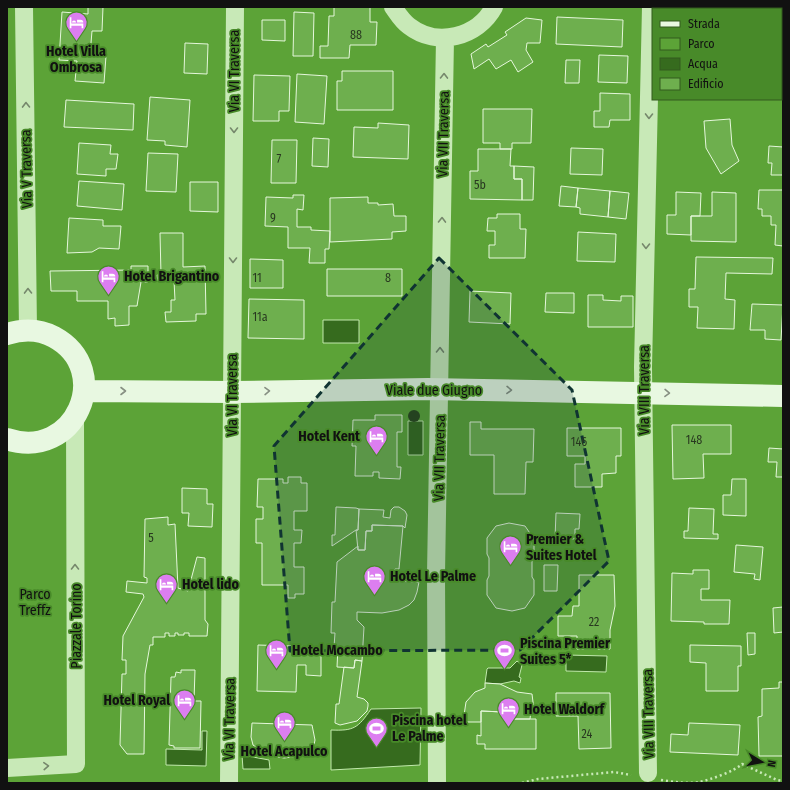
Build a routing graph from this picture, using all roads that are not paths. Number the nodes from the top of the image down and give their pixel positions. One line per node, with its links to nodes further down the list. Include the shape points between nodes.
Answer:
1 (24, 7): 7 (street, Via V Traversa, one-way to 1)
2 (235, 7): 11 (street, Via VI Traversa, one-way to 11)
3 (393, 7): 6 (street, via 415,30 432,37)
4 (494, 7): 6 (street, via 478,27 462,35)
5 (651, 7): 12 (street, Via VIII Traversa, one-way to 12)
6 (445, 38): 9 (street, Via VII Traversa, one-way to 6)
7 (28, 330): 8 (street); 10 (street, via 46,333 63,342 75,356 82,373)
8 (7, 334)
9 (440, 389): 11 (street, Viale due Giugno, one-way to 9); 12 (street, Viale due Giugno, one-way to 12); 18 (street, Via VII Traversa, via 436,574)
10 (84, 391): 11 (street, Viale due Giugno, one-way to 11); 14 (street)
11 (233, 392): 19 (street, Via VI Traversa)
12 (644, 392): 13 (street, Viale due Giugno, one-way to 13); 17 (street, Via VIII Traversa)
13 (783, 396)
14 (75, 418): 15 (street, via 56,436 43,441 30,444); 16 (street, Piazzale Torino, one-way to 14, via 76,764)
15 (7, 439)
16 (7, 768)
17 (648, 773)
18 (437, 782)
19 (229, 783)

